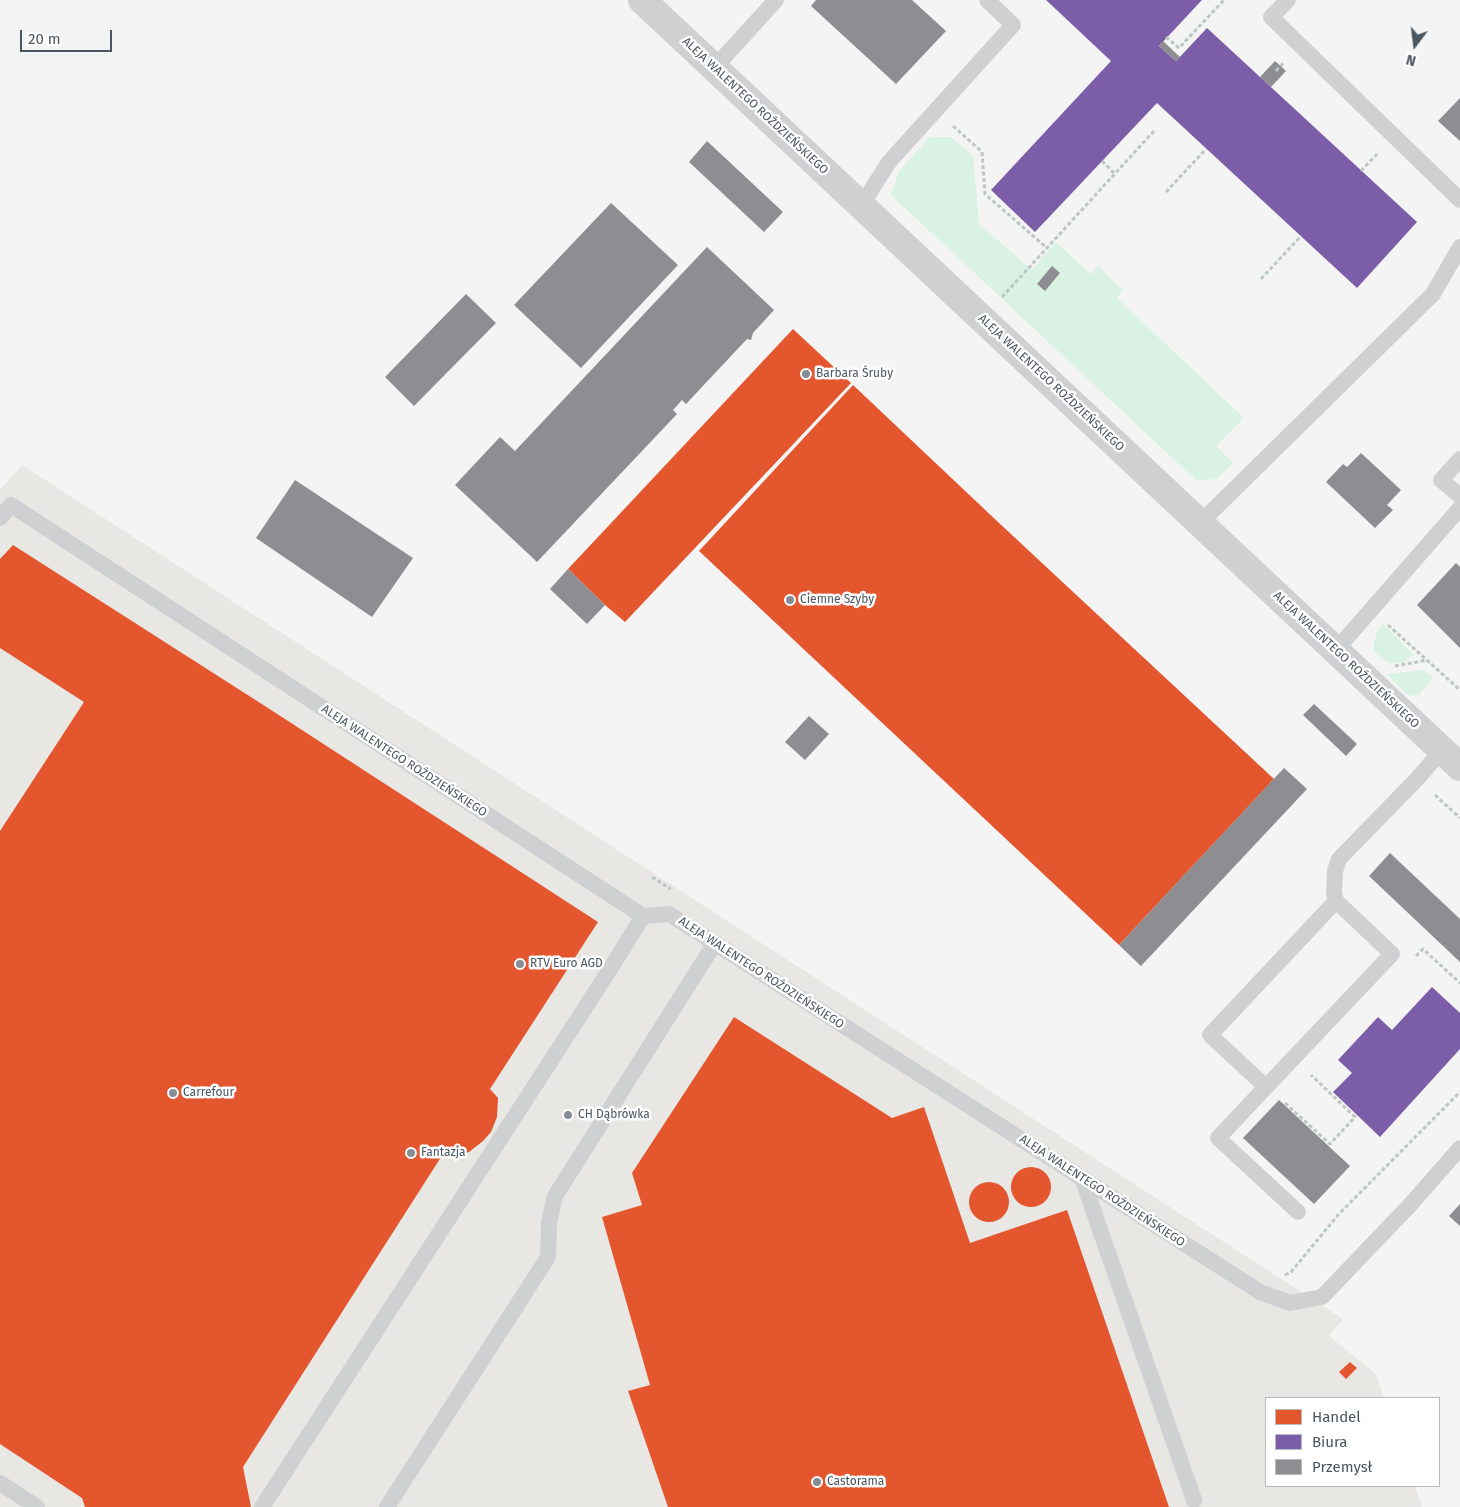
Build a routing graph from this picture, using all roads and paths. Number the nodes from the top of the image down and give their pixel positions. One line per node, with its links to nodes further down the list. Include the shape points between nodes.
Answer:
1 (642, 0): 7 (street, ALEJA WALENTEGO ROŹDZIEŃSKIEGO)
2 (776, 0): 7 (lane)
3 (987, 0): 8 (lane, via 1013,25)
4 (1224, 0): 6 (path, via 1179,48)
5 (1288, 0): 16 (lane, via 1271,17)
6 (1166, 37)
7 (714, 68): 17 (street, ALEJA WALENTEGO ROŹDZIEŃSKIEGO)
8 (936, 110): 17 (lane, via 889,162); 20 (path, via 982,152 985,194)
9 (1154, 131): 14 (path)
10 (1206, 148): 15 (path)
11 (1372, 159): 13 (path)
12 (1102, 161): 14 (path)
13 (1361, 171)
14 (1115, 174): 20 (path)
15 (1166, 192)
16 (1460, 200)
17 (861, 206): 27 (street, ALEJA WALENTEGO ROŹDZIEŃSKIEGO)
18 (1301, 236): 21 (path)
19 (1460, 247): 27 (lane, via 1433,294)
20 (1047, 248): 22 (path)
21 (1261, 279)
22 (998, 301)
23 (1460, 459): 24 (lane, via 1441,480)
24 (1460, 496)
25 (1460, 508): 28 (lane)
26 (0, 518): 37 (lane, ALEJA WALENTEGO ROŹDZIEŃSKIEGO, via 11,505)
27 (1200, 523): 29 (street, ALEJA WALENTEGO ROŹDZIEŃSKIEGO)
28 (1371, 609): 29 (lane); 30 (path)
29 (1336, 650): 31 (street, ALEJA WALENTEGO ROŹDZIEŃSKIEGO)
30 (1460, 690)
31 (1451, 759): 32 (lane)
32 (1417, 779): 33 (path); 36 (lane, via 1339,859 1335,871)
33 (1460, 818)
34 (652, 877): 35 (path)
35 (677, 893)
36 (1336, 901): 42 (lane, via 1210,1034); 42 (lane, via 1392,954)
37 (643, 916): 38 (lane, ALEJA WALENTEGO ROŹDZIEŃSKIEGO, via 669,914); 52 (lane)
38 (715, 943): 46 (lane, ALEJA WALENTEGO ROŹDZIEŃSKIEGO); 53 (lane, via 555,1196 549,1223 548,1257)
39 (1409, 963): 40 (path, via 1423,948)
40 (1460, 983)
41 (1307, 1072): 44 (path, via 1355,1117 1330,1144)
42 (1266, 1087): 47 (lane, via 1218,1138)
43 (1460, 1092): 48 (path, via 1338,1215 1291,1272)
44 (1284, 1102)
45 (1460, 1148): 46 (lane, ALEJA WALENTEGO ROŹDZIEŃSKIEGO, via 1322,1297 1290,1303 1260,1292)
46 (1082, 1178): 50 (lane)
47 (1298, 1212)
48 (1283, 1275)
49 (0, 1483): 51 (lane)
50 (1194, 1500)
51 (37, 1507)
52 (262, 1507)
53 (387, 1507)

